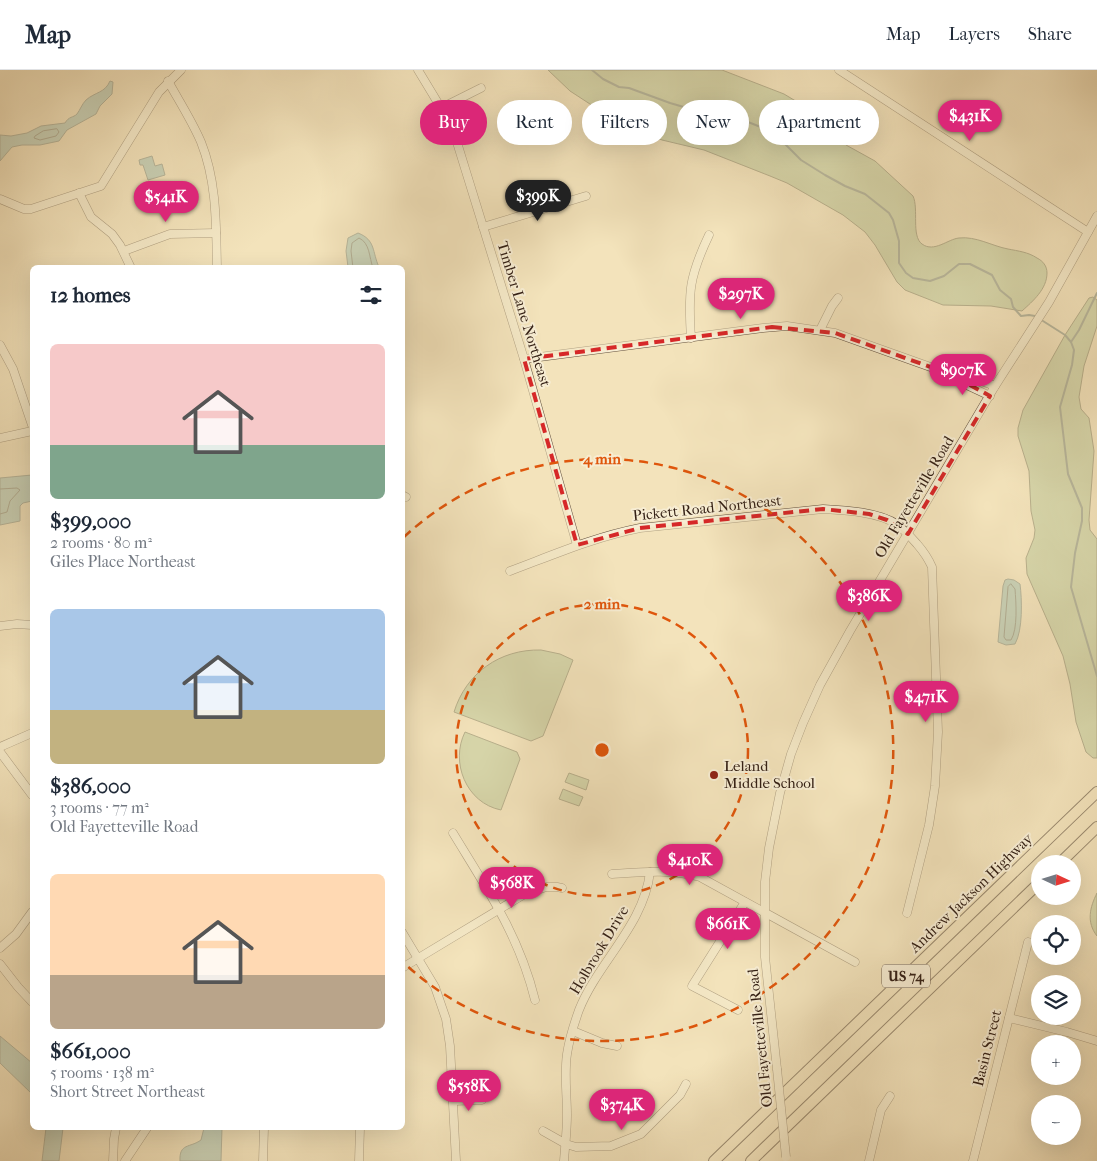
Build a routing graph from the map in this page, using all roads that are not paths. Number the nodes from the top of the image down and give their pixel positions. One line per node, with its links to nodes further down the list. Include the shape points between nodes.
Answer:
1 (181, 70): 4 (street)
2 (418, 70): 6 (street, Timber Lane Northeast)
3 (839, 70): 14 (street)
4 (168, 81): 9 (street, via 104,184); 15 (street, via 205,154 214,193)
5 (481, 88): 7 (street)
6 (436, 100)
7 (457, 100)
8 (458, 145): 13 (street, Timber Lane Northeast)
9 (79, 193): 11 (street, via 31,209); 17 (street, via 91,217 112,234)
10 (586, 196): 13 (street)
11 (0, 199)
12 (1097, 216): 14 (street, Old Fayetteville Road)
13 (483, 227): 24 (street, Timber Lane Northeast)
14 (1088, 232): 26 (street, Old Fayetteville Road, via 1049,302)
15 (216, 233): 17 (street, via 170,234); 19 (street)
16 (710, 235): 22 (street, via 690,286)
17 (124, 251): 18 (street)
18 (130, 265)
19 (217, 265)
20 (838, 298): 21 (street)
21 (820, 330): 22 (street, via 787,326); 25 (street, via 858,340)
22 (691, 338): 24 (street)
23 (0, 345): 28 (street, via 13,369)
24 (524, 359): 32 (street, Timber Lane Northeast)
25 (950, 374): 26 (street, via 971,377); 27 (street)
26 (995, 386): 27 (street, Old Fayetteville Road)
27 (990, 396): 31 (street, Old Fayetteville Road)
28 (30, 419)
29 (30, 431): 30 (street)
30 (0, 438)
31 (908, 534): 32 (street, Pickett Road Northeast, via 898,525 878,517 823,509 640,528); 50 (street, Old Fayetteville Road, via 833,662 803,722 774,824); 51 (street, Pickett Road Northeast, via 925,552 932,567 938,732 932,807)
32 (577, 545): 33 (street, Pickett Road Northeast)
33 (510, 571)
34 (30, 625): 35 (street)
35 (0, 626)
36 (30, 734): 37 (street)
37 (0, 747)
38 (0, 752): 39 (street)
39 (30, 792)
40 (1097, 792): 85 (highway, Andrew Jackson Highway / US 74)
41 (1097, 827): 43 (highway)
42 (453, 833): 49 (street)
43 (1068, 855)
44 (650, 872): 45 (street); 48 (street, via 686,873 700,877); 65 (street, Holbrook Drive, via 644,901 587,995)
45 (612, 874)
46 (562, 888): 49 (street, via 540,888)
47 (1031, 891): 86 (highway, US 74)
48 (744, 902): 50 (street); 63 (street, via 692,986)
49 (499, 909): 57 (street); 62 (street, via 522,956)
50 (764, 912): 58 (street); 78 (street, Old Fayetteville Road, bridge, via 767,977)
51 (907, 913)
52 (30, 915): 55 (street, via 16,934)
53 (405, 937): 57 (street)
54 (1028, 942): 64 (street, Basin Street)
55 (0, 948)
56 (0, 952): 59 (street)
57 (419, 959): 60 (street); 71 (street, via 440,998 446,1018)
58 (855, 962)
59 (0, 963): 61 (street)
60 (405, 966)
61 (30, 1000)
62 (535, 1000)
63 (738, 1010)
64 (1009, 1018): 66 (street); 88 (street, Basin Street)
65 (573, 1031): 67 (street); 77 (street, Holbrook Drive, via 567,1054)
66 (1097, 1041)
67 (617, 1046)
68 (686, 1084): 77 (street, via 680,1095 641,1134 611,1146 595,1148)
69 (890, 1096): 87 (street, via 881,1110)
70 (482, 1100): 71 (street)
71 (454, 1102): 83 (street)
72 (116, 1130): 79 (street)
73 (146, 1130): 80 (street)
74 (264, 1130): 81 (street)
75 (360, 1130): 82 (street)
76 (543, 1131): 77 (street)
77 (566, 1144): 84 (street, Holbrook Drive)
78 (786, 1159)
79 (113, 1161)
80 (125, 1161)
81 (263, 1161)
82 (359, 1161)
83 (456, 1161)
84 (564, 1161)
85 (714, 1161)
86 (751, 1161)
87 (869, 1161)
88 (973, 1161)

